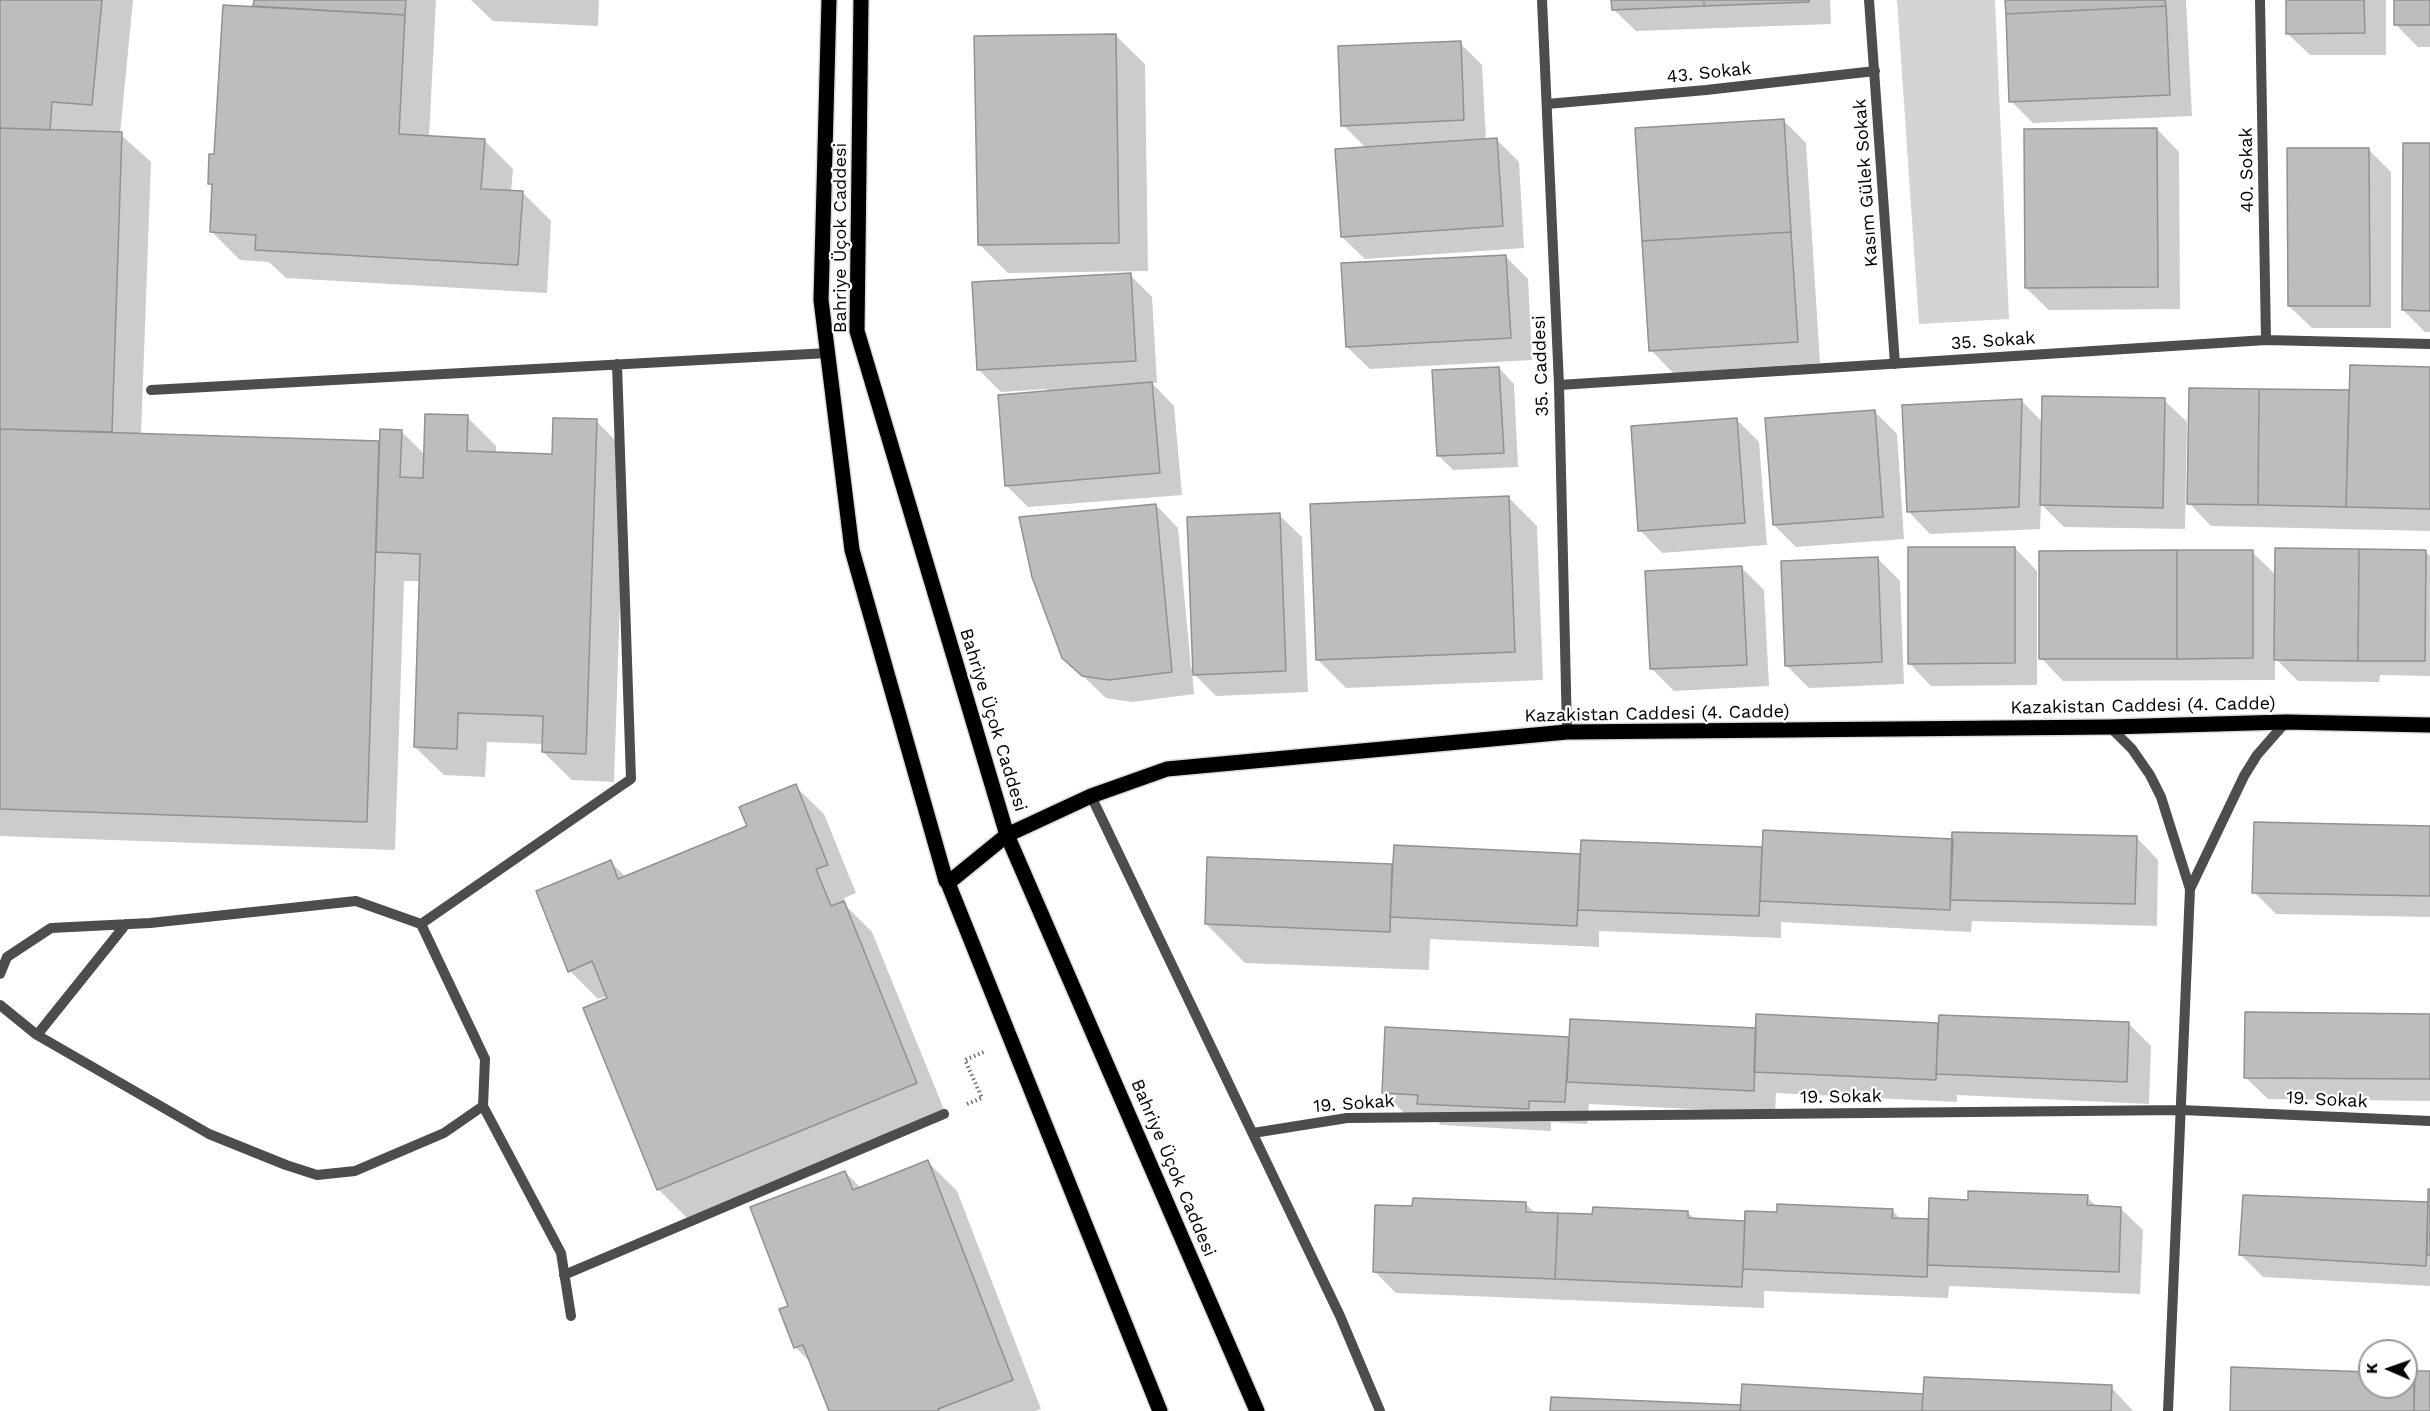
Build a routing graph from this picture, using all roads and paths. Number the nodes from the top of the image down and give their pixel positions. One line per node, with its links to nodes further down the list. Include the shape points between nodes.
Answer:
1 (829, 0): 10 (main road, Bahriye Üçok Caddesi, via 821,300)
2 (861, 0): 20 (main road, Bahriye Üçok Caddesi, via 857,331)
3 (1542, 0): 7 (street, 35. Caddesi)
4 (1869, 0): 6 (street, Kasım Gülek Sokak)
5 (2260, 0): 8 (street, 40. Sokak)
6 (1875, 71): 7 (street, 43. Sokak); 12 (street, Kasım Gülek Sokak)
7 (1547, 104): 13 (street, 35. Caddesi)
8 (2266, 340): 9 (street, 35. Sokak); 12 (street, 35. Sokak)
9 (2430, 344)
10 (828, 353): 11 (street); 21 (main road, Bahriye Üçok Caddesi, via 852,550)
11 (617, 364): 14 (street); 24 (street, via 631,779)
12 (1895, 364): 13 (street, 35. Sokak)
13 (1559, 385): 18 (street, 35. Caddesi)
14 (151, 390)
15 (2286, 723): 16 (main road, Kazakistan Caddesi (4. Cadde)); 17 (main road, Kazakistan Caddesi (4. Cadde)); 22 (street, via 2244,776)
16 (2430, 725)
17 (2110, 727): 18 (main road, Kazakistan Caddesi (4. Cadde)); 22 (street, via 2132,749 2161,797)
18 (1568, 732): 19 (main road, Kazakistan Caddesi (4. Cadde), via 1167,769)
19 (1091, 796): 20 (main road, Kazakistan Caddesi (4. Cadde)); 33 (street)
20 (1007, 835): 21 (main road, Kazakistan Caddesi (4. Cadde)); 37 (main road, Bahriye Üçok Caddesi)
21 (948, 882): 28 (main road, Bahriye Üçok Caddesi)
22 (2190, 889): 30 (street)
23 (126, 924): 24 (street, via 356,901); 25 (street, via 51,928 7,957); 27 (street)
24 (422, 924): 29 (street, via 484,1059)
25 (0, 975)
26 (0, 1005): 27 (street)
27 (37, 1035): 29 (street, via 209,1134 317,1175 355,1171 444,1133)
28 (1011, 1040): 31 (path, via 965,1060 982,1098); 36 (main road, Bahriye Üçok Caddesi)
29 (483, 1106): 34 (street, via 561,1253)
30 (2181, 1110): 32 (street, 19. Sokak); 33 (street, 19. Sokak, via 1347,1118); 39 (street)
31 (944, 1114): 34 (street)
32 (2430, 1121)
33 (1253, 1133): 38 (street, via 1340,1316)
34 (564, 1275): 35 (street)
35 (571, 1316)
36 (1160, 1411)
37 (1257, 1411)
38 (1380, 1411)
39 (2168, 1411)

